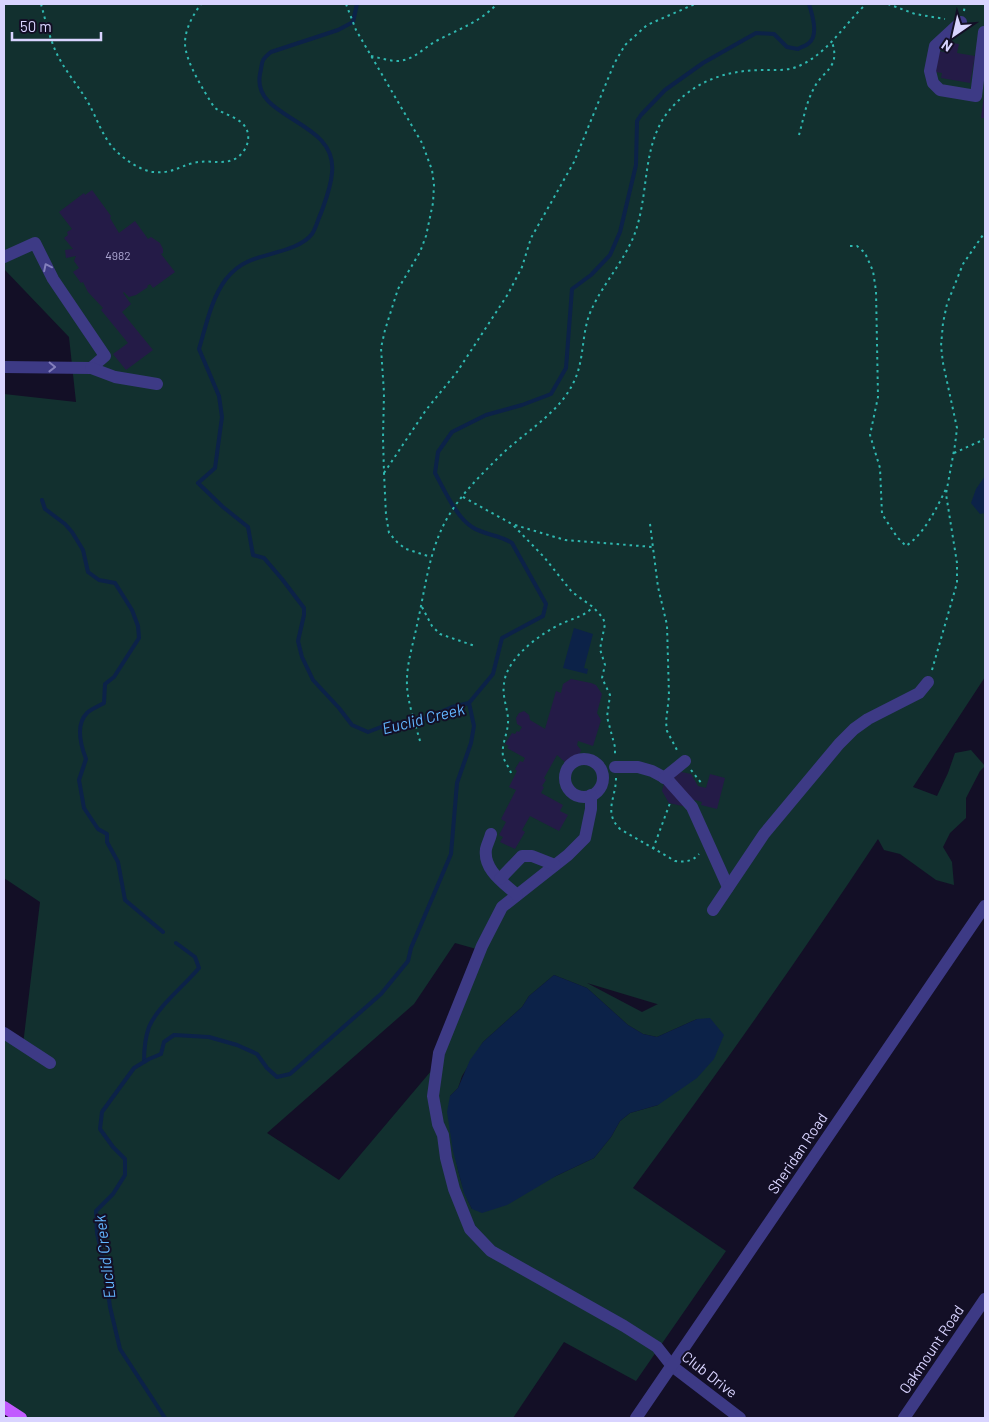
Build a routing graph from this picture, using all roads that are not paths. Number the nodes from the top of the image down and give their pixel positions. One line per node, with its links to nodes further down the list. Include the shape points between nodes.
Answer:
1 (962, 22): 2 (street, via 936,46 930,71 933,83 940,90 976,96)
2 (984, 32)
3 (4, 258): 5 (street, one-way to 3, via 105,356 53,279 35,243)
4 (4, 367): 5 (street, one-way to 5)
5 (91, 368): 6 (street, via 115,377)
6 (157, 384)
7 (928, 682): 15 (street, via 918,693 868,718 839,744 764,834)
8 (685, 761): 10 (street)
9 (615, 767): 10 (street, via 638,767)
10 (664, 778): 15 (street, via 692,807)
11 (591, 795): 13 (street, Club Drive, via 585,838)
12 (491, 834): 14 (street, via 486,859)
13 (556, 865): 14 (street, via 532,856 522,856); 16 (street, Club Drive)
14 (500, 879): 16 (street)
15 (728, 887): 18 (street)
16 (517, 895): 22 (street, Club Drive, via 502,907 482,946 439,1053 433,1096 454,1189 470,1229 492,1252 624,1326 657,1347)
17 (985, 906): 22 (street, Sheridan Road)
18 (713, 910)
19 (4, 1033): 20 (street)
20 (50, 1063)
21 (985, 1299): 27 (street, Oakmount Road)
22 (672, 1366): 25 (street, Sheridan Road); 26 (street, Club Drive)
23 (4, 1407): 24 (main road)
24 (22, 1418)
25 (636, 1418)
26 (740, 1418)
27 (904, 1418)

